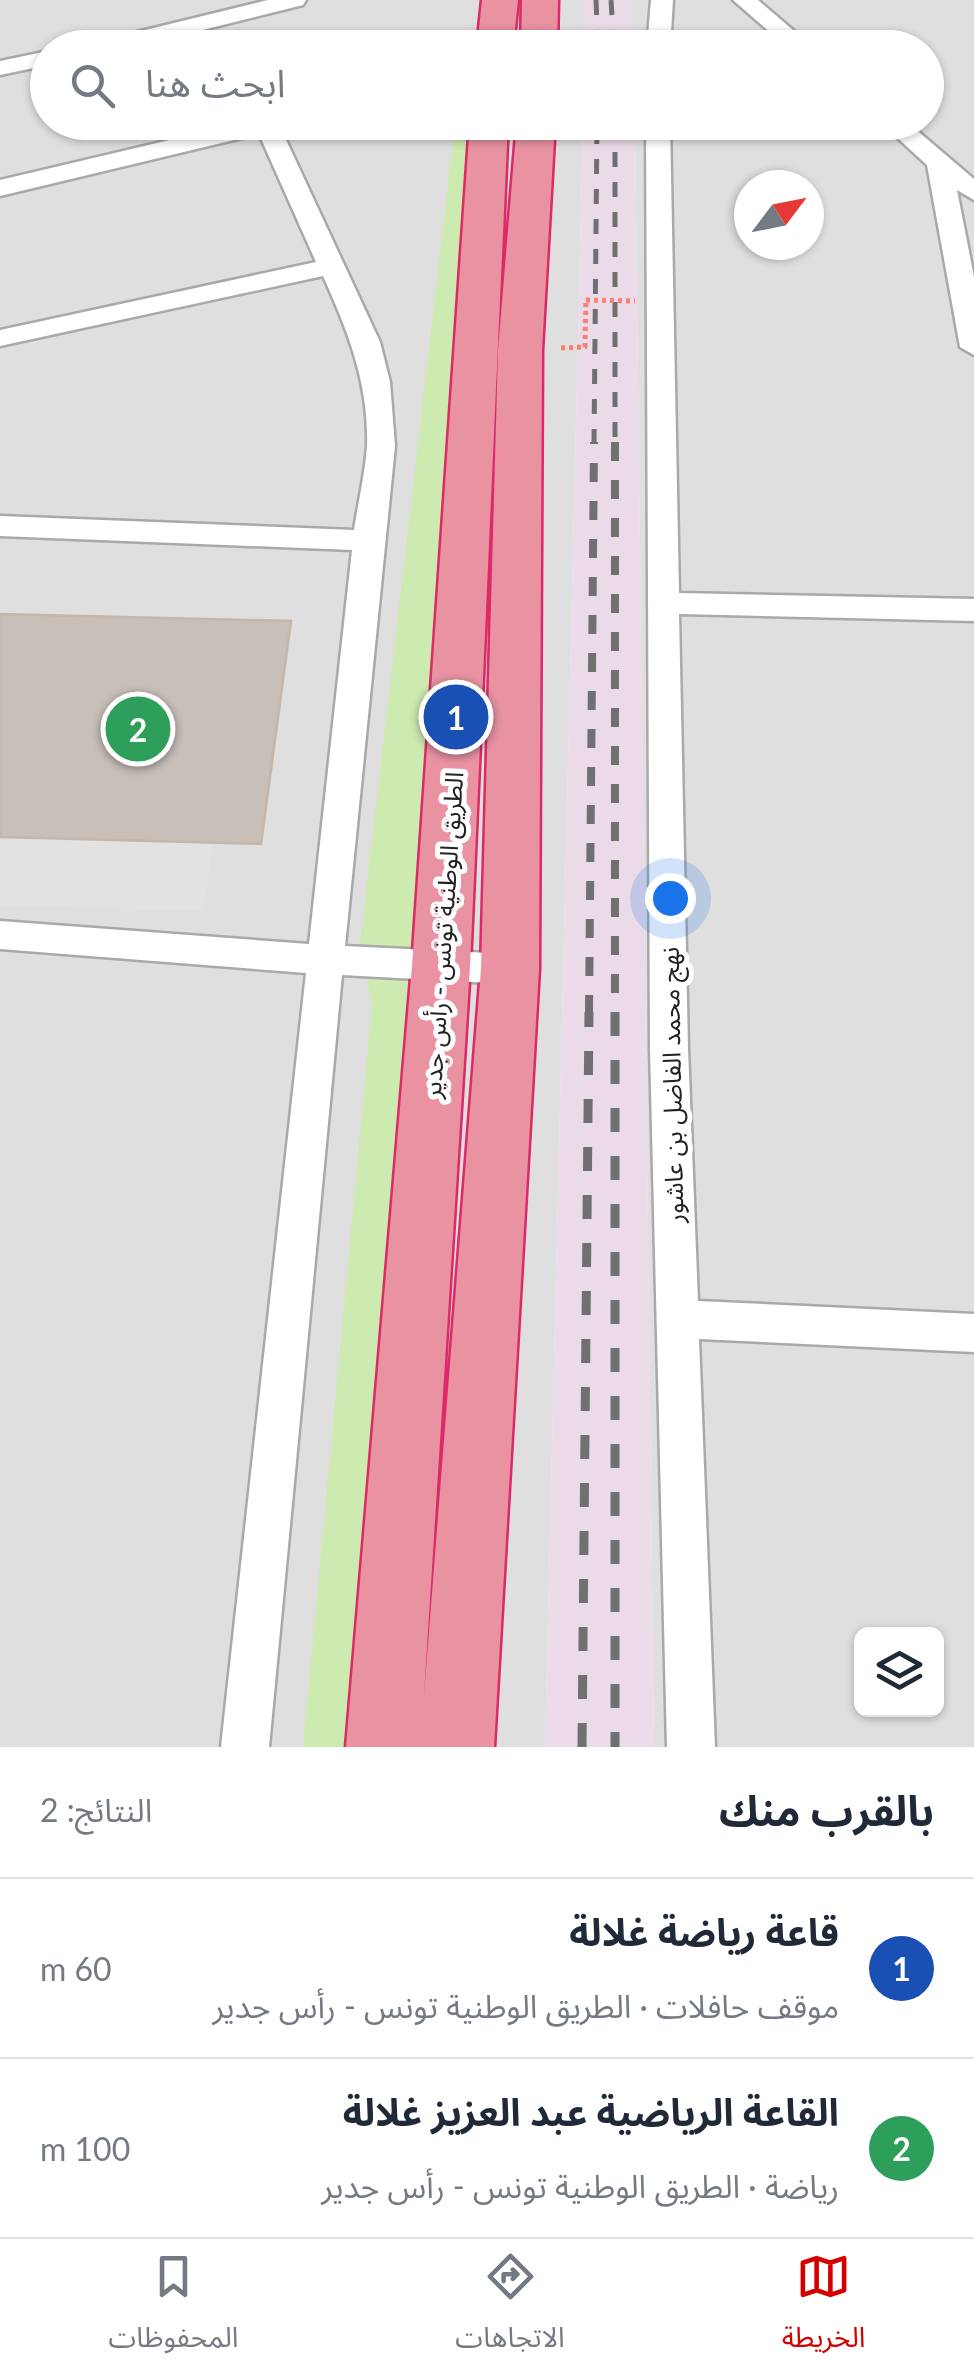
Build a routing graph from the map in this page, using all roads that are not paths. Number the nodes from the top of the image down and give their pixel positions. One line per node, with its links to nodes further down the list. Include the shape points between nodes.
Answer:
1 (295, 0): 6 (street)
2 (500, 0): 8 (highway)
3 (540, 0): 9 (highway)
4 (662, 0): 10 (street)
5 (744, 0): 11 (street)
6 (238, 6): 7 (street)
7 (159, 30)
8 (498, 30)
9 (539, 30)
10 (660, 30)
11 (781, 30)
12 (30, 62): 13 (street)
13 (0, 68)
14 (210, 140): 22 (street)
15 (279, 140): 23 (street)
16 (489, 140): 32 (highway, الطريق الوطنية تونس - رأس جدير)
17 (535, 140): 33 (highway, via 520,350)
18 (658, 140): 28 (street, نهج محمد الفاضل بن عاشور)
19 (913, 140): 20 (street)
20 (939, 162): 21 (street); 25 (street)
21 (974, 192)
22 (2, 193)
23 (329, 267): 24 (street); 27 (street, via 366,342 381,410)
24 (0, 338)
25 (974, 346)
26 (0, 526): 27 (street)
27 (368, 541): 31 (street)
28 (666, 603): 29 (street); 34 (street, نهج محمد الفاضل بن عاشور)
29 (974, 610)
30 (0, 937): 31 (street)
31 (326, 957): 32 (street); 36 (street)
32 (441, 966): 33 (street); 37 (highway, الطريق الوطنية تونس - رأس جدير)
33 (510, 969): 38 (highway)
34 (675, 1319): 35 (street); 39 (street, نهج محمد الفاضل بن عاشور)
35 (974, 1332)
36 (245, 1747)
37 (383, 1747)
38 (457, 1747)
39 (690, 1747)

